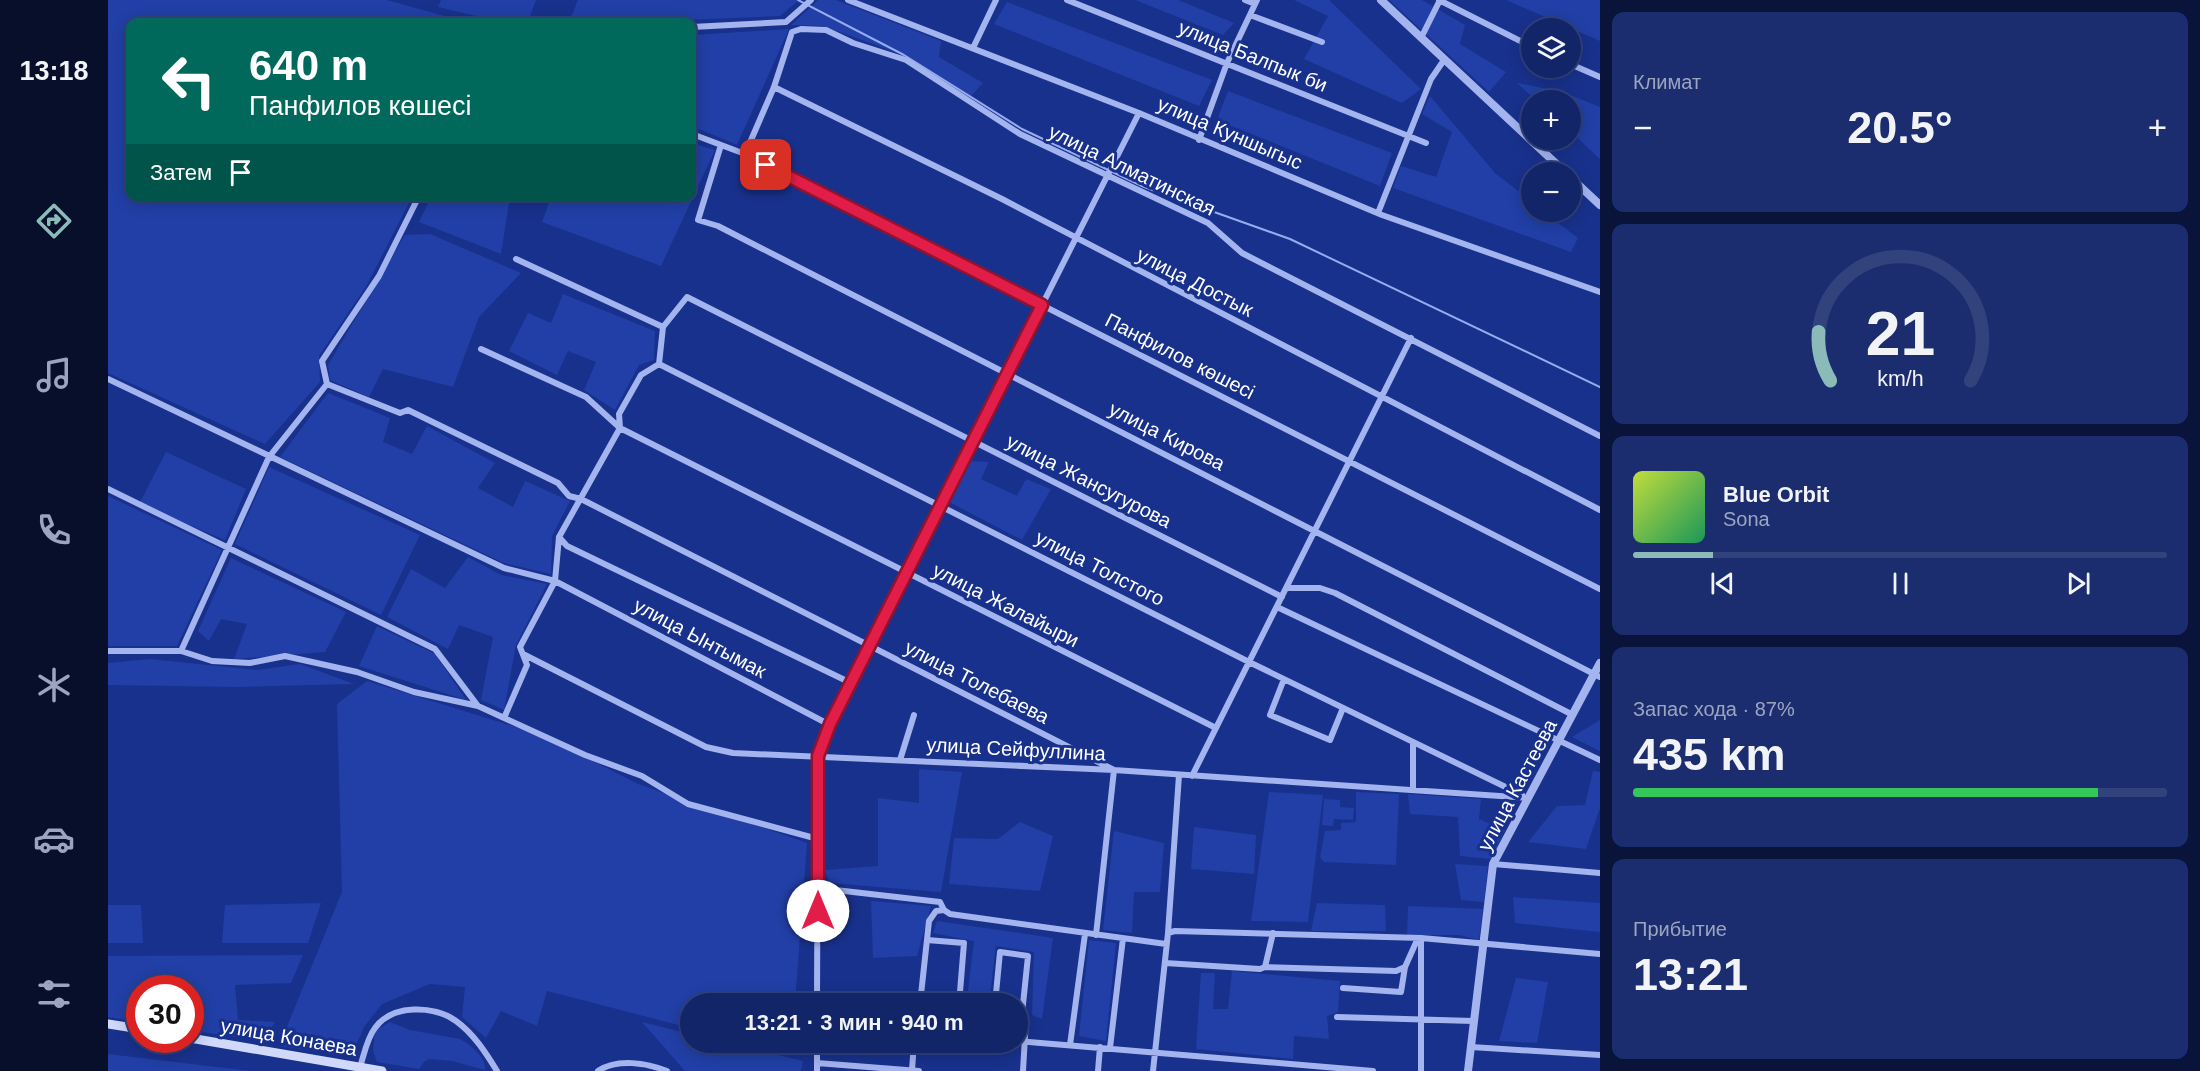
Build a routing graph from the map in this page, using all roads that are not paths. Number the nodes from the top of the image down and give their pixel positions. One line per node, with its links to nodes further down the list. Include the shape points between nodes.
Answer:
1 (811, 0): 10 (street, via 786,22)
2 (848, 0): 14 (street, улица Куншыгыс)
3 (996, 0): 14 (street)
4 (1067, 0): 16 (street, улица Балпык би)
5 (1245, 0): 8 (street)
6 (1381, 0): 11 (street)
7 (1440, 0): 11 (street); 12 (street)
8 (1256, 2): 9 (street)
9 (1250, 15): 13 (street); 16 (street)
10 (696, 27)
11 (1421, 38): 15 (street)
12 (1521, 41)
13 (1322, 42)
14 (973, 48): 20 (street, улица Куншыгыс)
15 (1444, 60): 21 (street, via 1431,79); 27 (street)
16 (1227, 63): 21 (street, улица Балпык би); 23 (street)
17 (1581, 68): 18 (street)
18 (1600, 76)
19 (774, 87): 26 (street); 28 (street, улица Алматинская, via 792,32 825,30 906,60 1020,135); 33 (street, улица Достык)
20 (1139, 113): 23 (street, улица Куншыгыс); 28 (street)
21 (1407, 135): 24 (street, улица Балпык би); 32 (street)
22 (696, 136): 25 (street, Панфилов көшесі)
23 (1199, 140): 32 (street, улица Куншыгыс)
24 (1426, 143)
25 (721, 145): 26 (street, Панфилов көшесі); 41 (street, улица Кирова, via 698,220 718,226)
26 (745, 154): 36 (street, Панфилов көшесі)
27 (1554, 162)
28 (1108, 174): 33 (street); 38 (street, улица Алматинская, via 1208,224 1242,253)
29 (1581, 187): 31 (street)
30 (416, 201): 43 (street, via 379,276 322,361)
31 (1600, 205)
32 (1378, 213): 35 (street, улица Куншыгыс)
33 (1075, 238): 36 (street); 44 (street, улица Достык)
34 (516, 259): 37 (street)
35 (1600, 292)
36 (1042, 305): 41 (street); 49 (street, Панфилов көшесі)
37 (663, 327): 40 (street); 47 (street, улица Жансугурова, via 687,297)
38 (1411, 338): 44 (street); 46 (street, улица Алматинская)
39 (481, 349): 45 (street, улица Жалайыри, via 586,397)
40 (659, 364): 45 (street, via 641,375 619,414); 52 (street, улица Толстого)
41 (1007, 373): 47 (street); 54 (street, улица Кирова)
42 (108, 379): 48 (street, улица Ынтымак)
43 (327, 384): 48 (street); 51 (street, улица Толебаева, via 400,413 408,410 558,483 569,496)
44 (1382, 397): 49 (street); 53 (street, улица Достык)
45 (620, 428): 51 (street); 57 (street, улица Жалайыри)
46 (1600, 436)
47 (973, 441): 52 (street); 61 (street, улица Жансугурова)
48 (269, 457): 56 (street); 58 (street, улица Ынтымак, via 504,568)
49 (1350, 460): 54 (street); 60 (street, Панфилов көшесі)
50 (108, 489): 56 (street)
51 (581, 499): 55 (street); 63 (street, улица Толебаева)
52 (940, 507): 57 (street); 67 (street, улица Толстого)
53 (1600, 510)
54 (1316, 530): 59 (street); 69 (street, улица Кирова)
55 (558, 537): 58 (street); 71 (street, via 567,546)
56 (229, 547): 65 (street); 72 (street, via 435,649)
57 (906, 573): 63 (street); 78 (street, улица Жалайыри)
58 (555, 580): 66 (street, via 520,647); 77 (street, улица Ынтымак)
59 (1286, 588): 61 (street); 75 (street, via 1320,588 1335,593)
60 (1600, 589)
61 (1282, 597): 62 (street)
62 (1277, 607): 67 (street); 79 (street)
63 (870, 646): 71 (street); 84 (street, улица Толебаева)
64 (108, 651): 65 (street)
65 (181, 651): 72 (street, via 212,661 250,663 285,656)
66 (525, 655): 76 (street, via 527,665); 81 (street, улица Сейфуллина, via 706,747 733,753)
67 (1249, 662): 70 (street, улица Толстого); 78 (street)
68 (1600, 663): 69 (street, улица Кастеева)
69 (1597, 675): 75 (street, улица Кастеева)
70 (1284, 679): 73 (street, улица Толстого); 73 (street, via 1270,715 1330,740)
71 (851, 684): 77 (street)
72 (478, 706): 76 (street)
73 (1343, 708): 80 (street, улица Толстого)
74 (914, 715): 82 (street)
75 (1573, 715): 79 (street, улица Кастеева)
76 (504, 718): 89 (street, via 642,776 688,804)
77 (830, 724): 81 (street)
78 (1216, 728): 86 (street)
79 (1559, 740): 83 (street); 88 (street, улица Кастеева)
80 (1413, 742): 87 (street); 88 (street, улица Толстого)
81 (818, 756): 82 (street, улица Сейфуллина); 89 (street)
82 (900, 760): 84 (street, улица Сейфуллина)
83 (1600, 760)
84 (1114, 770): 85 (street, улица Сейфуллина); 97 (street)
85 (1179, 775): 86 (street, улица Сейфуллина); 94 (street)
86 (1192, 776): 87 (street, улица Сейфуллина)
87 (1413, 789): 88 (street, улица Сейфуллина)
88 (1528, 798): 90 (street, улица Кастеева)
89 (818, 839): 92 (street)
90 (1493, 864): 91 (street); 102 (street, улица Кастеева)
91 (1600, 873)
92 (818, 888): 93 (street, via 940,902); 108 (street)
93 (944, 910): 96 (street); 100 (street, via 931,915)
94 (1168, 933): 95 (street); 101 (street)
95 (1273, 933): 99 (street); 105 (street)
96 (1085, 934): 97 (street); 120 (street)
97 (1096, 935): 98 (street)
98 (1123, 938): 101 (street); 123 (street)
99 (1419, 938): 102 (street); 106 (street); 114 (street)
100 (927, 940): 109 (street); 110 (street, via 964,943)
101 (1166, 944): 104 (street)
102 (1482, 944): 103 (street); 115 (street, улица Кастеева)
103 (1600, 954)
104 (1165, 963): 105 (street); 124 (street)
105 (1265, 967): 106 (street, via 1396,971)
106 (1405, 967): 107 (street, via 1401,992)
107 (1343, 988)
108 (817, 993)
109 (922, 993)
110 (960, 993)
111 (995, 993): 112 (street, via 1000,952 1028,956)
112 (1023, 993)
113 (1337, 1017): 114 (street)
114 (1419, 1020): 115 (street); 142 (street)
115 (1473, 1021): 122 (street, улица Кастеева)
116 (108, 1024): 117 (main road)
117 (126, 1027)
118 (204, 1040): 130 (main road, улица Конаева)
119 (1028, 1042): 120 (street)
120 (1070, 1045): 121 (street)
121 (1100, 1047): 123 (street); 139 (street)
122 (1471, 1047): 128 (street); 143 (street, улица Кастеева)
123 (1110, 1048): 124 (street)
124 (1155, 1051): 140 (street); 141 (street)
125 (817, 1053): 129 (street)
126 (913, 1053): 131 (street)
127 (1024, 1053): 138 (street)
128 (1600, 1055)
129 (817, 1063): 131 (street); 136 (street)
130 (360, 1067): 132 (main road, улица Конаева); 133 (street, via 374,1028 387,1015 406,1009 431,1011 454,1019 470,1032)
131 (912, 1070): 137 (street)
132 (382, 1071)
133 (498, 1071)
134 (598, 1071): 135 (street, via 640,1064)
135 (667, 1071)
136 (817, 1071)
137 (919, 1071)
138 (1023, 1071)
139 (1098, 1071)
140 (1153, 1071)
141 (1373, 1071)
142 (1421, 1071)
143 (1468, 1071)

